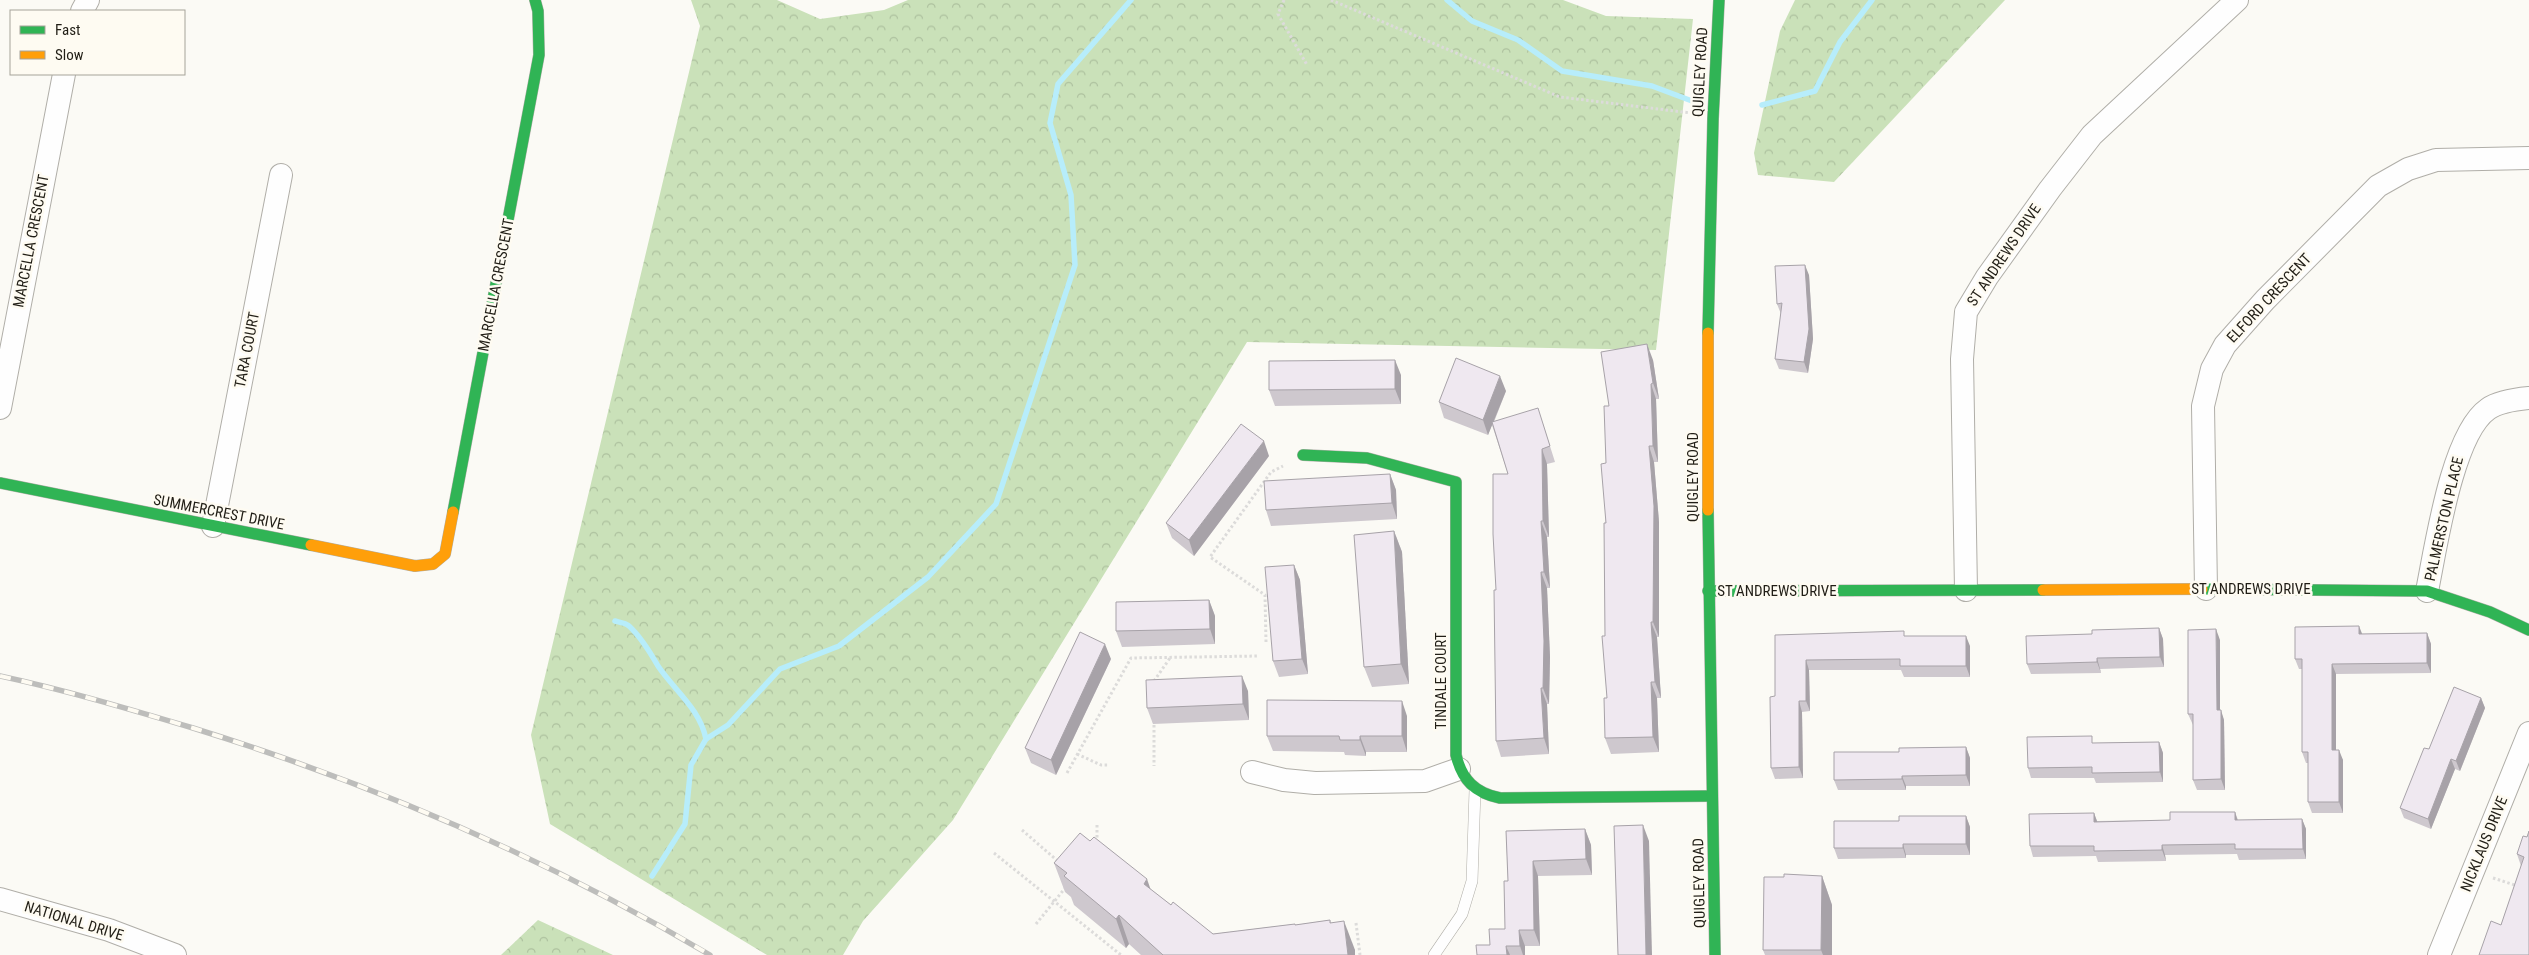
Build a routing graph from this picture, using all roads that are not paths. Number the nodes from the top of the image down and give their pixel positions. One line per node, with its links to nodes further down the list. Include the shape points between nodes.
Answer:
1 (535, 0): 12 (street, MARCELLA CRESCENT, via 538,11 537,65 445,554)
2 (1719, 0): 15 (street, QUIGLEY ROAD, via 1712,116)
3 (2237, 0): 13 (street, ST ANDREWS DRIVE, via 2092,135 1987,277 1966,312 1962,359)
4 (64, 75): 8 (street, MARCELLA CRESCENT)
5 (2529, 158): 14 (street, ELFORD CRESCENT, via 2436,160 2408,169 2378,186 2225,345 2212,369 2203,406)
6 (281, 175): 11 (street, TARA COURT)
7 (2529, 398): 16 (street, PALMERSTON PLACE, via 2489,408 2470,428 2455,462)
8 (0, 408)
9 (1303, 455): 19 (street, TINDALE COURT, via 1367,458 1456,482 1456,746)
10 (0, 483): 11 (street, SUMMERCREST DRIVE)
11 (213, 526): 12 (street, SUMMERCREST DRIVE, via 415,566)
12 (433, 564)
13 (1966, 590): 14 (street, ST ANDREWS DRIVE); 15 (street, ST ANDREWS DRIVE)
14 (2206, 590): 16 (street, ST ANDREWS DRIVE)
15 (1708, 591): 22 (street, QUIGLEY ROAD)
16 (2427, 592): 17 (street, ST ANDREWS DRIVE, via 2490,612)
17 (2529, 630)
18 (2529, 733): 27 (street, NICKLAUS DRIVE)
19 (1459, 768): 20 (street, via 1425,781 1333,783 1284,780); 21 (street, TINDALE COURT)
20 (1252, 772)
21 (1475, 790): 22 (street, via 1500,798); 25 (lane, via 1472,881 1462,914)
22 (1712, 796): 26 (street, QUIGLEY ROAD)
23 (0, 899): 24 (street, NATIONAL DRIVE, via 109,930)
24 (175, 955)
25 (1434, 955)
26 (1715, 955)
27 (2439, 955)

